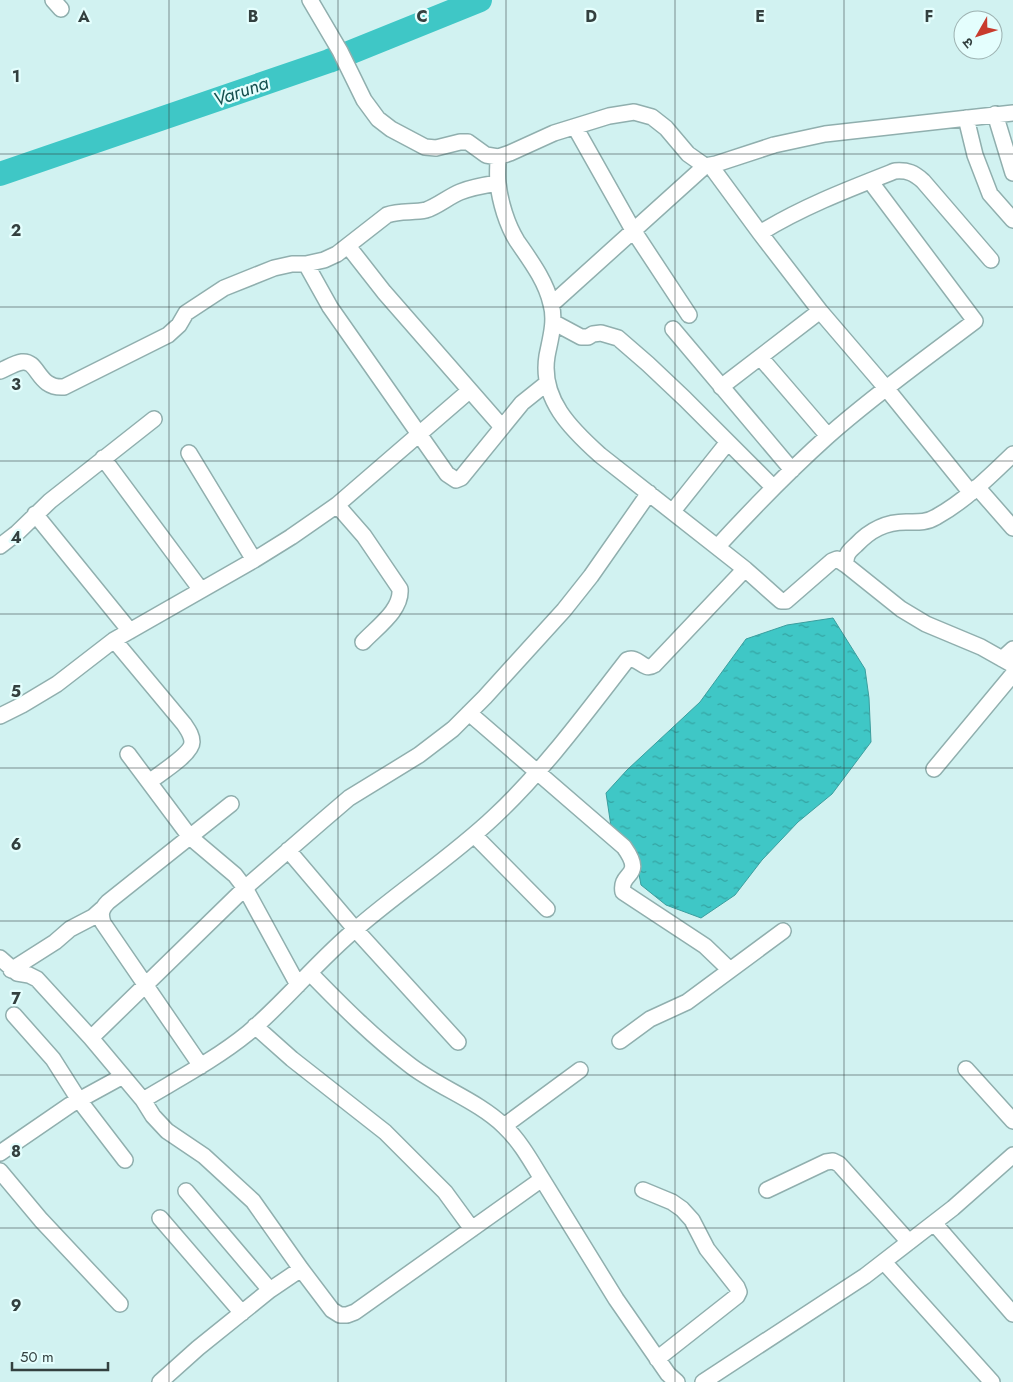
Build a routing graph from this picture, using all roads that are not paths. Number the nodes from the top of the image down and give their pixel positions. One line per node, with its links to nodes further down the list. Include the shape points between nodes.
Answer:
1 (310, 0): 6 (street, via 364,100 378,119 425,147 468,142 486,155)
2 (1013, 113): 3 (street)
3 (996, 114): 4 (street); 8 (street)
4 (966, 118): 7 (street, via 825,134); 11 (street, via 975,155 990,194)
5 (575, 127): 6 (street); 7 (street, via 608,116 634,112 652,116 688,154); 12 (street)
6 (498, 157): 10 (street)
7 (708, 165): 12 (street); 13 (street)
8 (1013, 173)
9 (870, 181): 13 (street); 15 (street, via 895,171 906,170 916,174); 26 (street, via 975,321)
10 (498, 183): 14 (street, via 472,187 434,207 397,211); 17 (street, via 516,239 532,262)
11 (1013, 220)
12 (634, 230): 17 (street); 19 (street)
13 (760, 233): 18 (street)
14 (348, 246): 16 (street, via 324,260); 27 (street)
15 (991, 260)
16 (306, 264): 23 (street, via 274,268 224,288 186,313 168,335 64,387 48,384 27,362); 30 (street, via 330,307)
17 (552, 304): 20 (street)
18 (820, 311): 22 (street); 26 (street)
19 (689, 315)
20 (553, 322): 24 (street, via 546,363); 32 (street, via 581,337 602,333 618,338)
21 (673, 329): 25 (street)
22 (760, 357): 25 (street); 31 (street)
23 (0, 371)
24 (547, 383): 29 (street, via 522,403); 39 (street, via 554,403 579,436)
25 (721, 387): 36 (street)
26 (886, 388): 31 (street); 38 (street)
27 (469, 391): 29 (street); 30 (street)
28 (154, 419): 35 (street)
29 (502, 427): 30 (street, via 456,480 447,474)
30 (418, 434): 40 (street)
31 (828, 436): 36 (street)
32 (728, 442): 37 (street); 41 (street)
33 (189, 453): 46 (street)
34 (1013, 454): 38 (street)
35 (103, 458): 42 (street); 49 (street)
36 (792, 470): 37 (street)
37 (773, 487): 45 (street)
38 (974, 490): 43 (street); 47 (street, via 935,518 876,528 848,553)
39 (649, 493): 41 (street); 56 (street, via 564,610)
40 (337, 505): 46 (street); 52 (street, via 368,542 400,589 401,598 396,608)
41 (673, 511): 45 (street)
42 (35, 514): 44 (street, via 18,533); 50 (street)
43 (1013, 528)
44 (0, 546)
45 (718, 546): 48 (street)
46 (254, 560): 49 (street)
47 (846, 564): 48 (street, via 837,559 832,561 786,601 781,601); 54 (street, via 901,609)
48 (745, 569): 60 (street, via 654,665 646,667 635,659 626,660)
49 (201, 590): 50 (street)
50 (130, 631): 51 (street)
51 (114, 640): 57 (street, via 57,684); 61 (street, via 191,736 192,745 188,752)
52 (363, 642)
53 (1013, 648): 54 (street)
54 (1007, 662)
55 (1013, 674): 59 (street)
56 (469, 714): 60 (street); 65 (street, via 419,755 349,798)
57 (0, 716)
58 (128, 754): 61 (street)
59 (934, 769)
60 (538, 773): 63 (street); 73 (street, via 624,847 633,862 633,870 624,881 623,892 705,946)
61 (149, 782): 64 (street)
62 (231, 804): 64 (street)
63 (474, 835): 68 (street); 69 (street)
64 (190, 837): 66 (street, via 235,875); 67 (street)
65 (288, 850): 66 (street); 69 (street)
66 (245, 888): 75 (street); 76 (street)
67 (102, 909): 72 (street); 75 (street, via 103,923)
68 (547, 909)
69 (355, 929): 74 (street); 81 (street)
70 (783, 931): 73 (street)
71 (0, 958): 72 (street)
72 (11, 970): 79 (street, via 37,979)
73 (730, 970): 80 (street, via 687,1002 650,1019)
74 (310, 973): 76 (street); 89 (street, via 374,1037 413,1068)
75 (146, 985): 79 (street); 82 (street)
76 (298, 985): 78 (street)
77 (14, 1016): 86 (street, via 54,1059)
78 (255, 1026): 82 (street); 100 (street, via 385,1132 445,1192)
79 (91, 1038): 85 (street)
80 (620, 1040)
81 (458, 1042)
82 (201, 1066): 87 (street)
83 (966, 1069): 88 (street)
84 (580, 1070): 89 (street)
85 (123, 1076): 86 (street); 87 (street)
86 (79, 1100): 90 (street); 92 (street)
87 (143, 1100): 103 (street, via 167,1131 204,1156 253,1200)
88 (1013, 1121)
89 (504, 1126): 94 (street, via 524,1149)
90 (0, 1153)
91 (1013, 1156): 99 (street)
92 (125, 1160)
93 (0, 1171): 105 (street)
94 (542, 1179): 100 (street); 108 (street)
95 (186, 1190): 104 (street)
96 (643, 1190): 108 (street, via 682,1209 739,1292)
97 (767, 1190): 101 (street, via 833,1161)
98 (160, 1218): 106 (street)
99 (934, 1223): 101 (street); 107 (street)
100 (472, 1229): 103 (street, via 348,1315 332,1310)
101 (909, 1242): 102 (street)
102 (884, 1262): 109 (street); 113 (street)
103 (301, 1270): 104 (street)
104 (270, 1290): 106 (street)
105 (120, 1304)
106 (242, 1312): 110 (street)
107 (1013, 1314)
108 (657, 1359): 111 (street)
109 (725, 1376): 112 (street)
110 (160, 1382)
111 (677, 1382)
112 (703, 1382)
113 (992, 1382)

